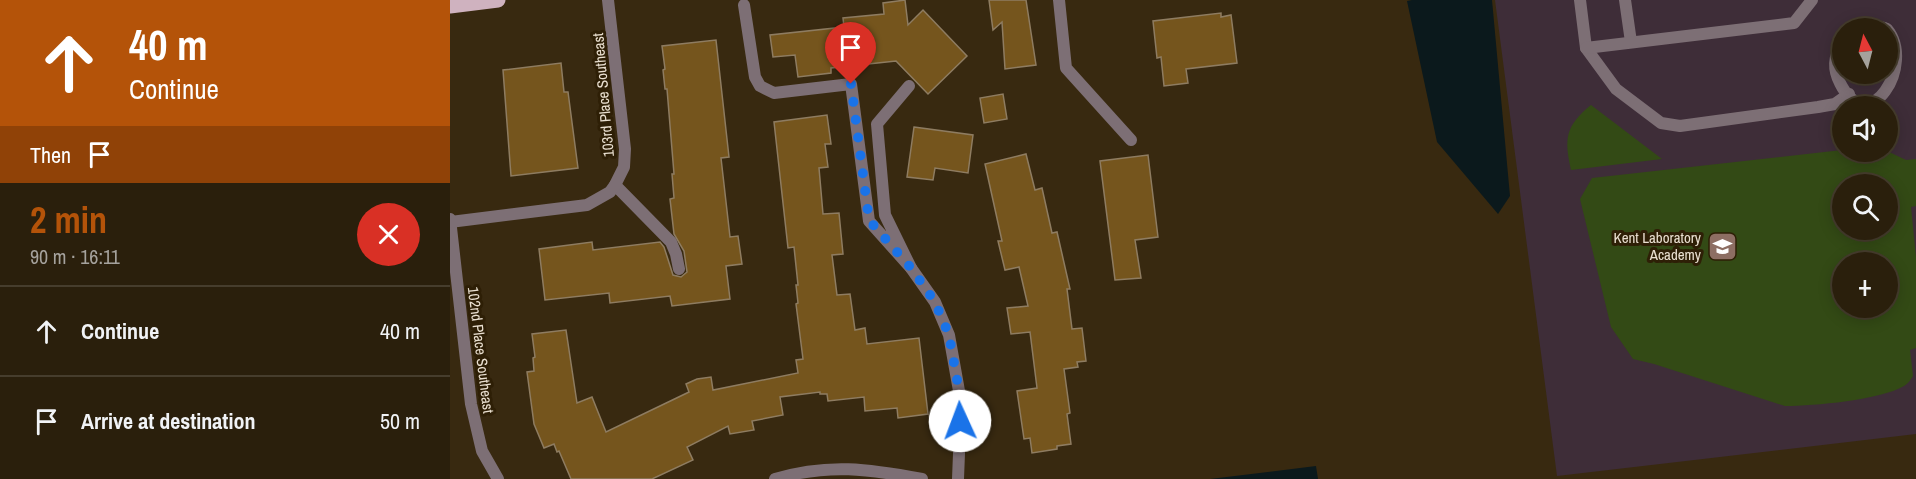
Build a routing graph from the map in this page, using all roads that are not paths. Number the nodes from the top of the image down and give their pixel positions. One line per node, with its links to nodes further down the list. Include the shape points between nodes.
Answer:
1 (498, 0): 8 (main road)
2 (608, 0): 18 (street, 103rd Place Southeast, via 625,149 624,166)
3 (1059, 0): 17 (street, via 1066,68)
4 (1580, 0): 11 (street)
5 (1625, 0): 10 (street)
6 (1812, 0): 10 (street, via 1794,23)
7 (744, 5): 20 (street, via 754,77 760,86 774,93 851,84 869,220)
8 (450, 6)
9 (1898, 35): 12 (street)
10 (1631, 42): 11 (street)
11 (1586, 48): 16 (street, via 1616,89 1661,123 1680,126 1818,107 1835,104)
12 (1909, 50)
13 (1841, 84): 16 (street)
14 (909, 86): 20 (street, via 876,124 885,215)
15 (1899, 93): 16 (street, via 1883,102 1871,103)
16 (1849, 94)
17 (1131, 140)
18 (615, 185): 19 (street, via 587,205); 21 (street, via 671,242)
19 (450, 221): 23 (street, 102nd Place Southeast, via 471,404 482,451)
20 (911, 268): 26 (street, via 935,302 949,335 961,402)
21 (679, 269)
22 (798, 476): 24 (street); 25 (street, via 840,468)
23 (498, 479)
24 (775, 479)
25 (922, 479)
26 (958, 479)

